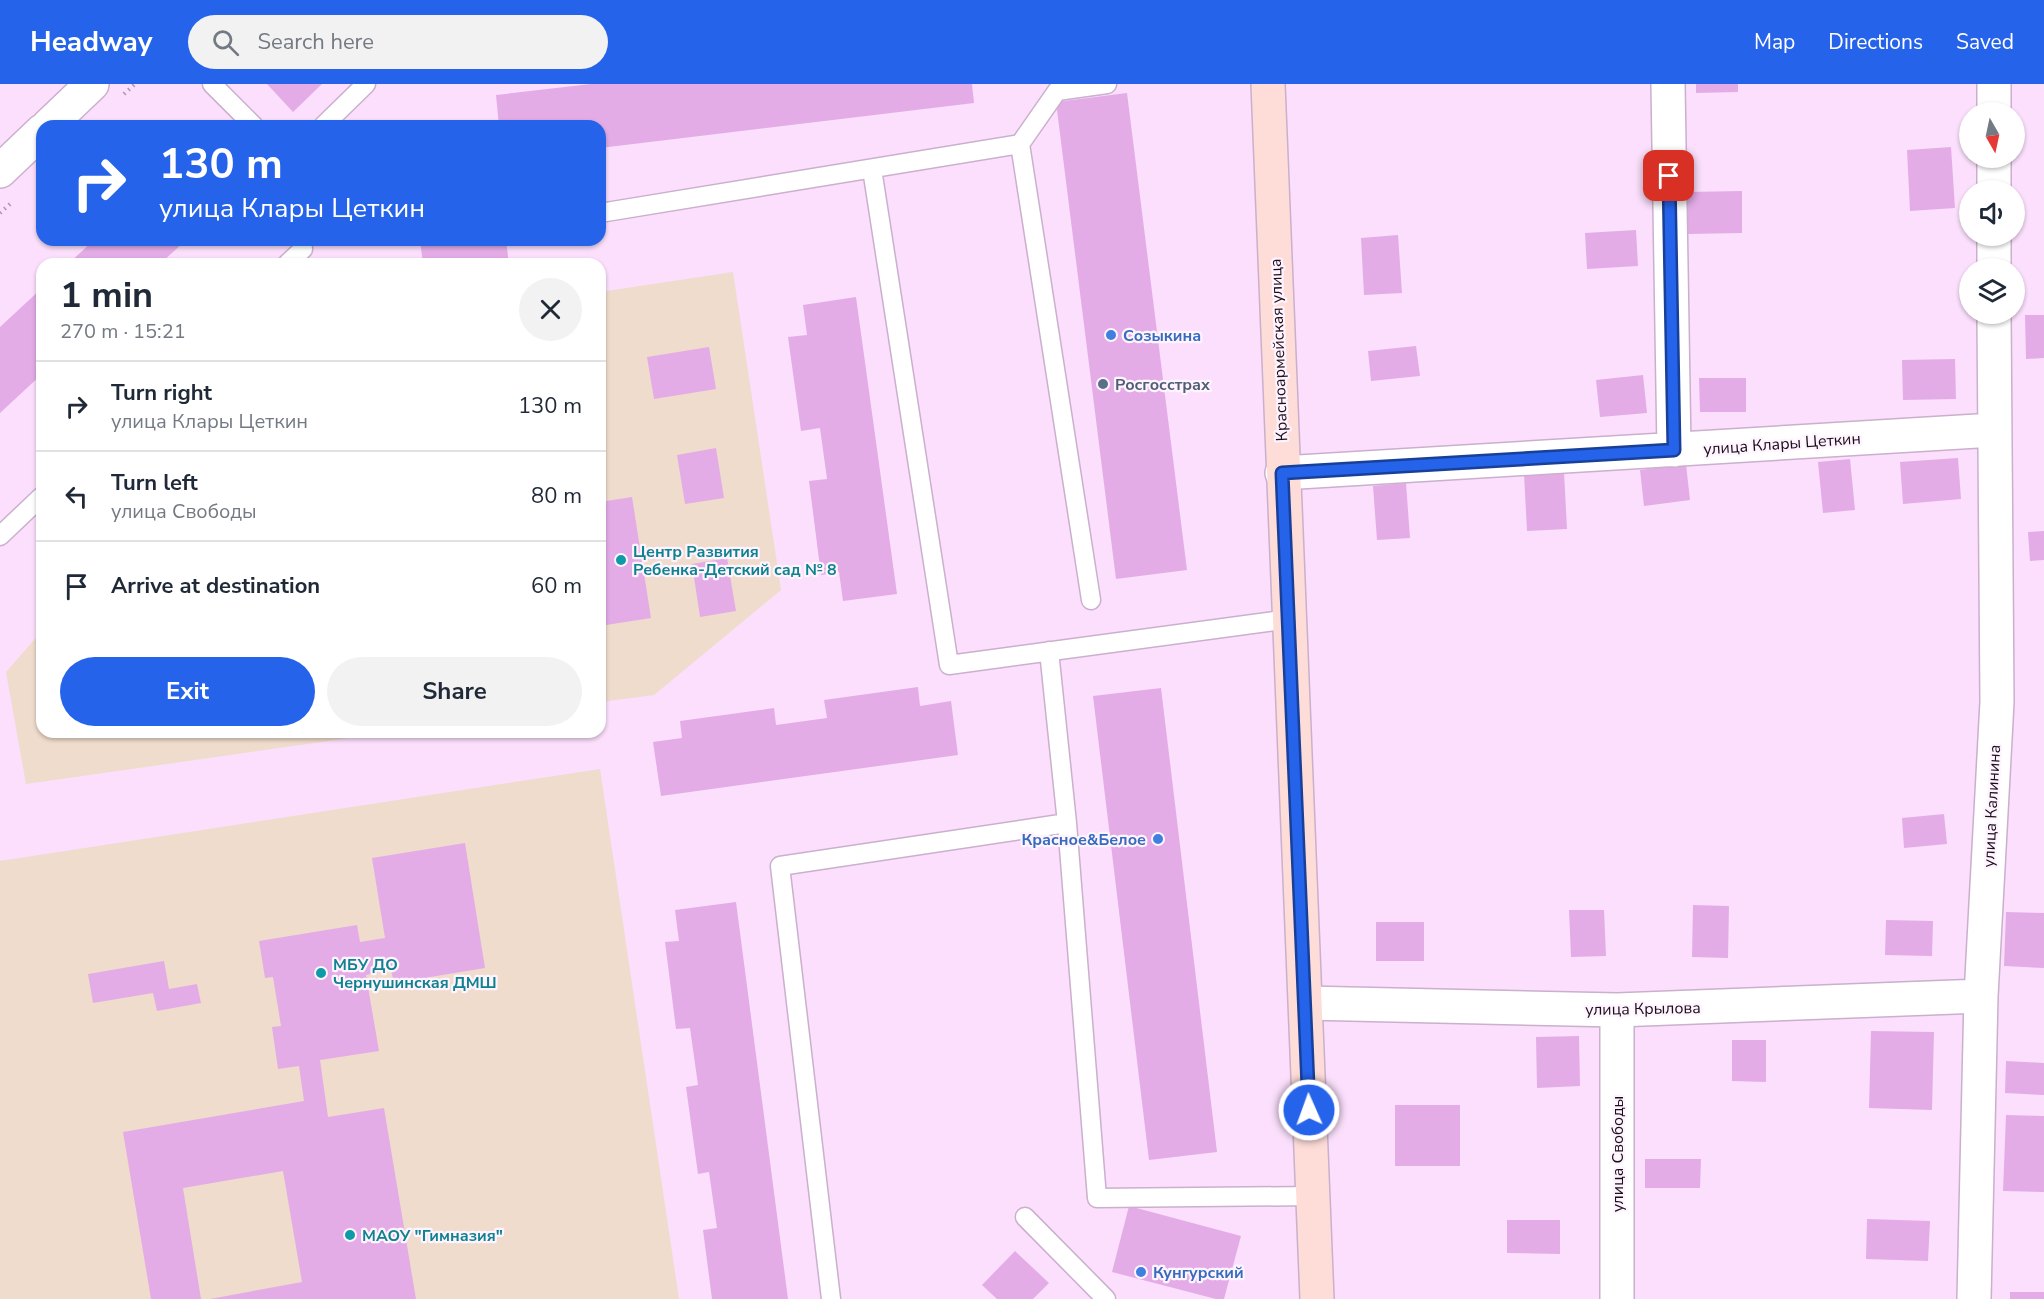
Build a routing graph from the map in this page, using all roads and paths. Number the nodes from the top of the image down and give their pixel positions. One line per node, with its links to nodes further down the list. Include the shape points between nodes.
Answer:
1 (92, 84): 10 (street)
2 (212, 84): 11 (lane)
3 (366, 84): 12 (lane)
4 (1107, 84): 8 (lane)
5 (1268, 84): 23 (street, Красноармейская улица)
6 (1668, 84): 22 (street)
7 (1994, 84): 9 (street)
8 (1080, 86): 14 (lane, via 1057,91)
9 (1994, 102)
10 (54, 120)
11 (248, 120)
12 (329, 120)
13 (36, 137): 16 (street)
14 (1020, 144): 15 (lane); 26 (lane)
15 (872, 169): 17 (lane); 28 (lane, via 949,665)
16 (0, 171)
17 (606, 212)
18 (303, 246): 19 (lane)
19 (293, 258)
20 (1994, 324): 21 (street, улица Калинина)
21 (1994, 430): 22 (street, улица Клары Цеткин); 30 (street, улица Калинина, via 1997,702)
22 (1674, 450): 23 (street, улица Клары Цеткин)
23 (1282, 473): 27 (street, Красноармейская улица)
24 (36, 502): 25 (lane)
25 (0, 536)
26 (1091, 600)
27 (1289, 619): 28 (lane); 31 (street, Красноармейская улица)
28 (1049, 651): 29 (lane)
29 (1067, 824): 33 (lane, via 1097,1198); 35 (lane, via 780,866)
30 (1981, 996): 32 (street, улица Крылова); 39 (street, улица Калинина)
31 (1306, 1003): 32 (street, улица Крылова); 33 (street, Красноармейская улица)
32 (1617, 1010): 38 (street, улица Свободы)
33 (1312, 1196): 37 (street, Красноармейская улица)
34 (1025, 1217): 36 (lane)
35 (831, 1299)
36 (1106, 1299)
37 (1317, 1299)
38 (1617, 1299)
39 (1974, 1299)

